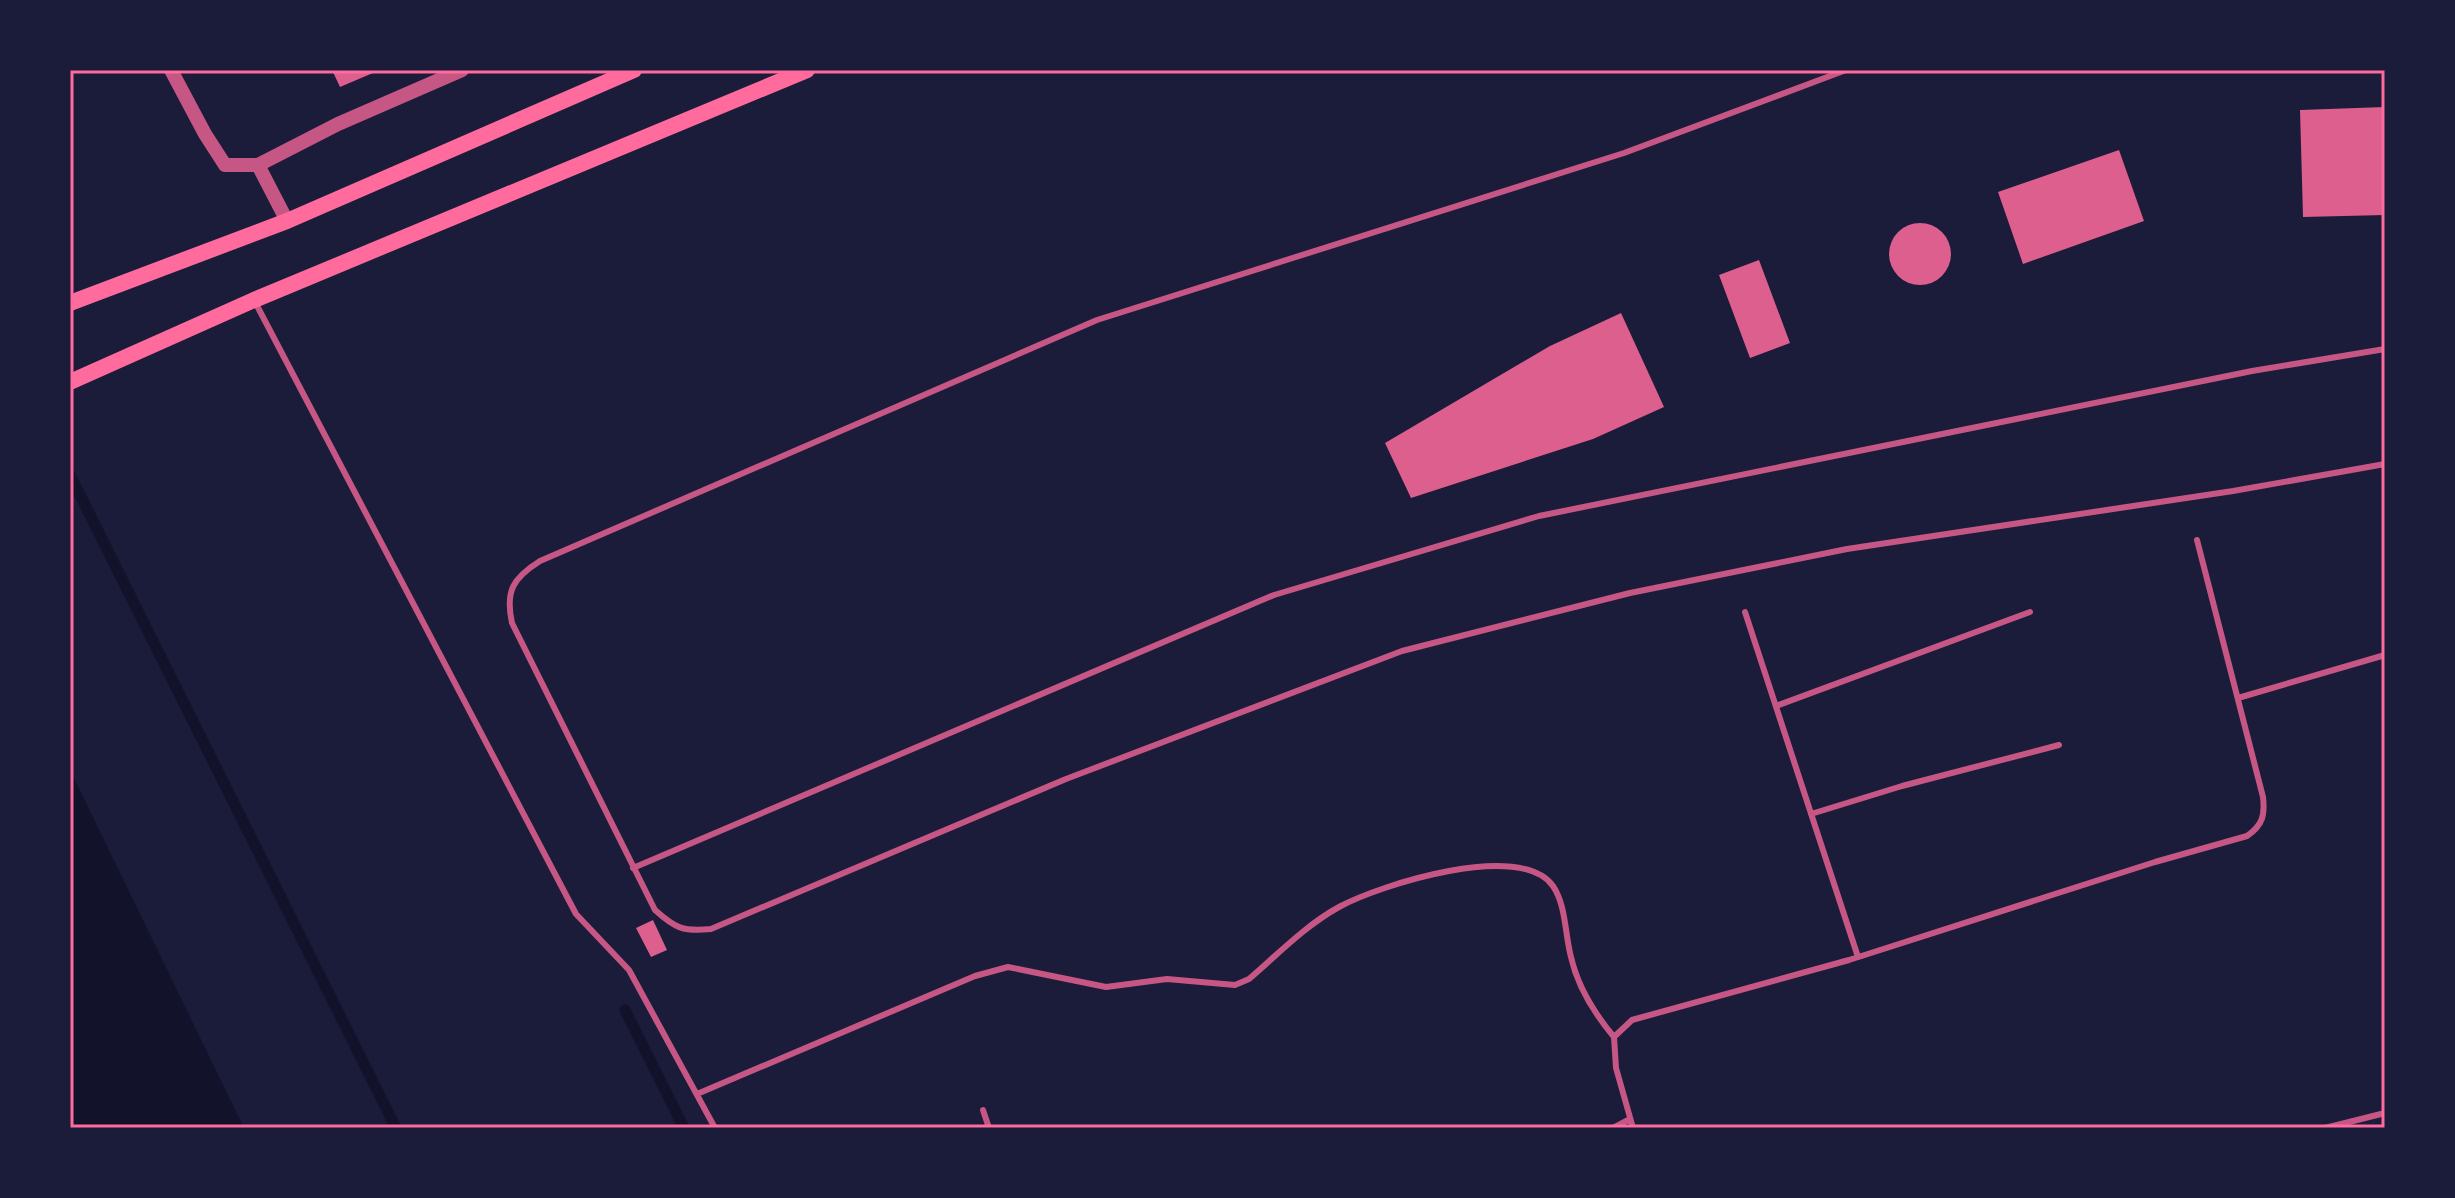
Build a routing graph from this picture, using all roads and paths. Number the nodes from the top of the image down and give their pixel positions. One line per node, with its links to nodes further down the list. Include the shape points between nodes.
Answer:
1 (171, 70): 6 (street, via 225,165)
2 (462, 70): 6 (street)
3 (634, 70): 7 (main road)
4 (807, 70): 8 (main road)
5 (1846, 70): 21 (lane, via 1624,153 1097,320 520,574 508,605 512,623)
6 (258, 165): 7 (street)
7 (287, 221): 9 (main road)
8 (254, 300): 11 (main road); 24 (lane, via 576,914 629,970)
9 (75, 301)
10 (2385, 349): 21 (lane, via 2252,371 1539,516 1355,569 1274,595)
11 (70, 382)
12 (2385, 464): 21 (lane, via 1847,549 1630,593 1402,651 1066,779 711,929 688,932 670,923 655,910)
13 (2197, 540): 17 (lane)
14 (1745, 612): 18 (lane)
15 (2030, 612): 18 (lane)
16 (2385, 655): 17 (lane)
17 (2238, 698): 22 (lane, via 2263,797 2262,821 2247,836)
18 (1776, 706): 20 (lane)
19 (2059, 745): 20 (lane)
20 (1811, 814): 22 (lane)
21 (633, 868)
22 (1858, 957): 23 (lane, via 1632,1020)
23 (1614, 1037): 24 (lane, via 1579,983 1552,885 1513,866 1473,868 1359,896 1335,908 1235,985 1167,979 1106,987 1001,967); 27 (lane)
24 (697, 1094): 28 (lane)
25 (983, 1110): 29 (lane)
26 (2385, 1113): 32 (lane)
27 (1630, 1119): 30 (lane); 31 (lane)
28 (715, 1128)
29 (989, 1128)
30 (1613, 1128)
31 (1633, 1128)
32 (2325, 1128)

